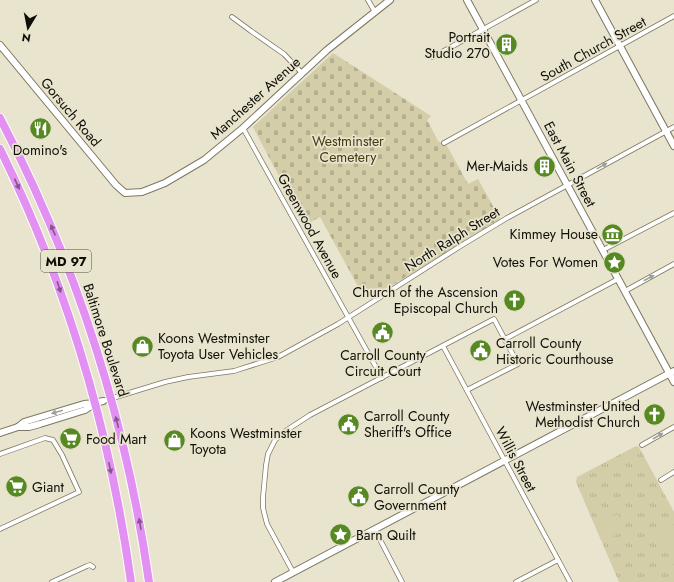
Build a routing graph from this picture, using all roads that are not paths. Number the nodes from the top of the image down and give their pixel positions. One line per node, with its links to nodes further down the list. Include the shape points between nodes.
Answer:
1 (368, 0): 6 (street)
2 (390, 0): 6 (street, Manchester Avenue)
3 (467, 0): 9 (street, East Main Street)
4 (595, 0): 11 (street)
5 (534, 1): 9 (street)
6 (375, 12): 13 (street, Manchester Avenue)
7 (232, 16): 13 (street, via 284,54)
8 (674, 16): 11 (street, South Church Street)
9 (483, 29): 12 (street); 14 (street, East Main Street)
10 (0, 45): 23 (street, Gorsuch Road)
11 (620, 46): 14 (street, South Church Street); 18 (street)
12 (433, 57)
13 (302, 72): 17 (street, Manchester Avenue)
14 (522, 101): 19 (street, South Church Street); 22 (street, East Main Street)
15 (0, 118): 36 (highway, Baltimore Boulevard / MD 97, one-way to 15, via 90,329 61,249)
16 (674, 127): 18 (street, North Ralph Street)
17 (243, 128): 23 (street, Manchester Avenue, via 204,160 165,183 142,192); 29 (street, Greenwood Avenue)
18 (666, 132): 20 (street); 22 (street, North Ralph Street, one-way to 18)
19 (444, 143)
20 (674, 146)
21 (0, 149): 37 (highway, Baltimore Boulevard / MD 97, one-way to 37, via 52,265)
22 (568, 185): 25 (street, East Main Street); 29 (street, North Ralph Street, via 459,246)
23 (125, 193)
24 (674, 213): 25 (street)
25 (603, 250): 27 (street, East Main Street)
26 (674, 264): 28 (street, one-way to 26)
27 (618, 278): 28 (street, East Main Street); 30 (street)
28 (625, 291): 32 (street, East Main Street)
29 (348, 317): 33 (street, Greenwood Avenue); 36 (street, North Ralph Street, via 278,357 234,371 165,382)
30 (505, 340): 31 (street, via 494,319); 35 (street, via 518,364)
31 (443, 346): 33 (street); 35 (street, Willis Street)
32 (672, 373): 34 (street, East Main Street); 42 (street)
33 (382, 378): 49 (street, via 300,421 280,435 268,454 263,508 267,524)
34 (674, 382)
35 (467, 390): 42 (street, Willis Street)
36 (111, 398): 37 (street, North Ralph Street); 52 (highway, Baltimore Boulevard / MD 97, one-way to 36, via 134,491)
37 (99, 402): 39 (street, via 24,422 18,427); 51 (highway, Baltimore Boulevard / MD 97, one-way to 51)
38 (674, 426): 40 (street, one-way to 38)
39 (0, 433)
40 (642, 445)
41 (0, 454): 45 (street, via 45,438 53,440 79,492)
42 (505, 461): 46 (street); 47 (street, Willis Street)
43 (674, 472): 44 (street)
44 (660, 480)
45 (0, 529)
46 (375, 530): 49 (street); 54 (street)
47 (558, 560): 55 (street); 56 (street, Willis Street)
48 (93, 567): 50 (street, via 87,566)
49 (293, 572): 53 (street)
50 (52, 582)
51 (131, 582)
52 (148, 582)
53 (275, 582)
54 (402, 582)
55 (516, 582)
56 (570, 582)

